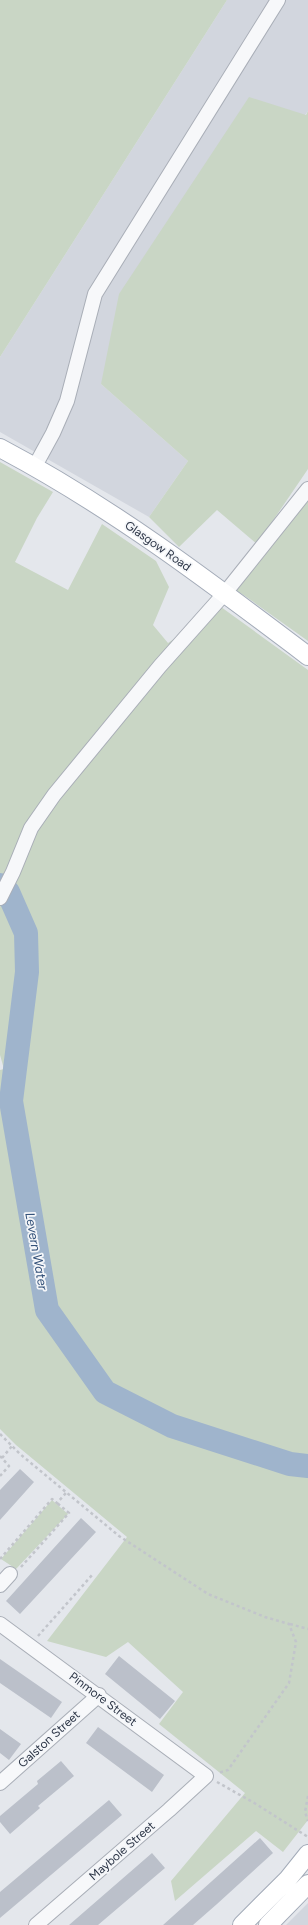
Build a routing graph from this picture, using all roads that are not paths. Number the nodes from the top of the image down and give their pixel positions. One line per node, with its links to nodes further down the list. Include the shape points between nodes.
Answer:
1 (278, 0): 3 (street, via 95,294 67,401)
2 (0, 448): 3 (main road, Glasgow Road)
3 (35, 466): 5 (main road, Glasgow Road, via 130,525)
4 (308, 489): 5 (street)
5 (225, 592): 6 (main road, Glasgow Road); 7 (street, via 160,666 54,795 31,828)
6 (308, 656)
7 (0, 898)
8 (10, 1574): 9 (street)
9 (0, 1585)
10 (0, 1624): 11 (street, Pinmore Street)
11 (99, 1695): 12 (street, Pinmore Street); 13 (street, Galston Street)
12 (206, 1776): 16 (street, Maybole Street)
13 (0, 1783)
14 (308, 1854): 17 (main road, via 288,1879)
15 (308, 1884): 18 (main road)
16 (36, 1925)
17 (242, 1925)
18 (268, 1925)

